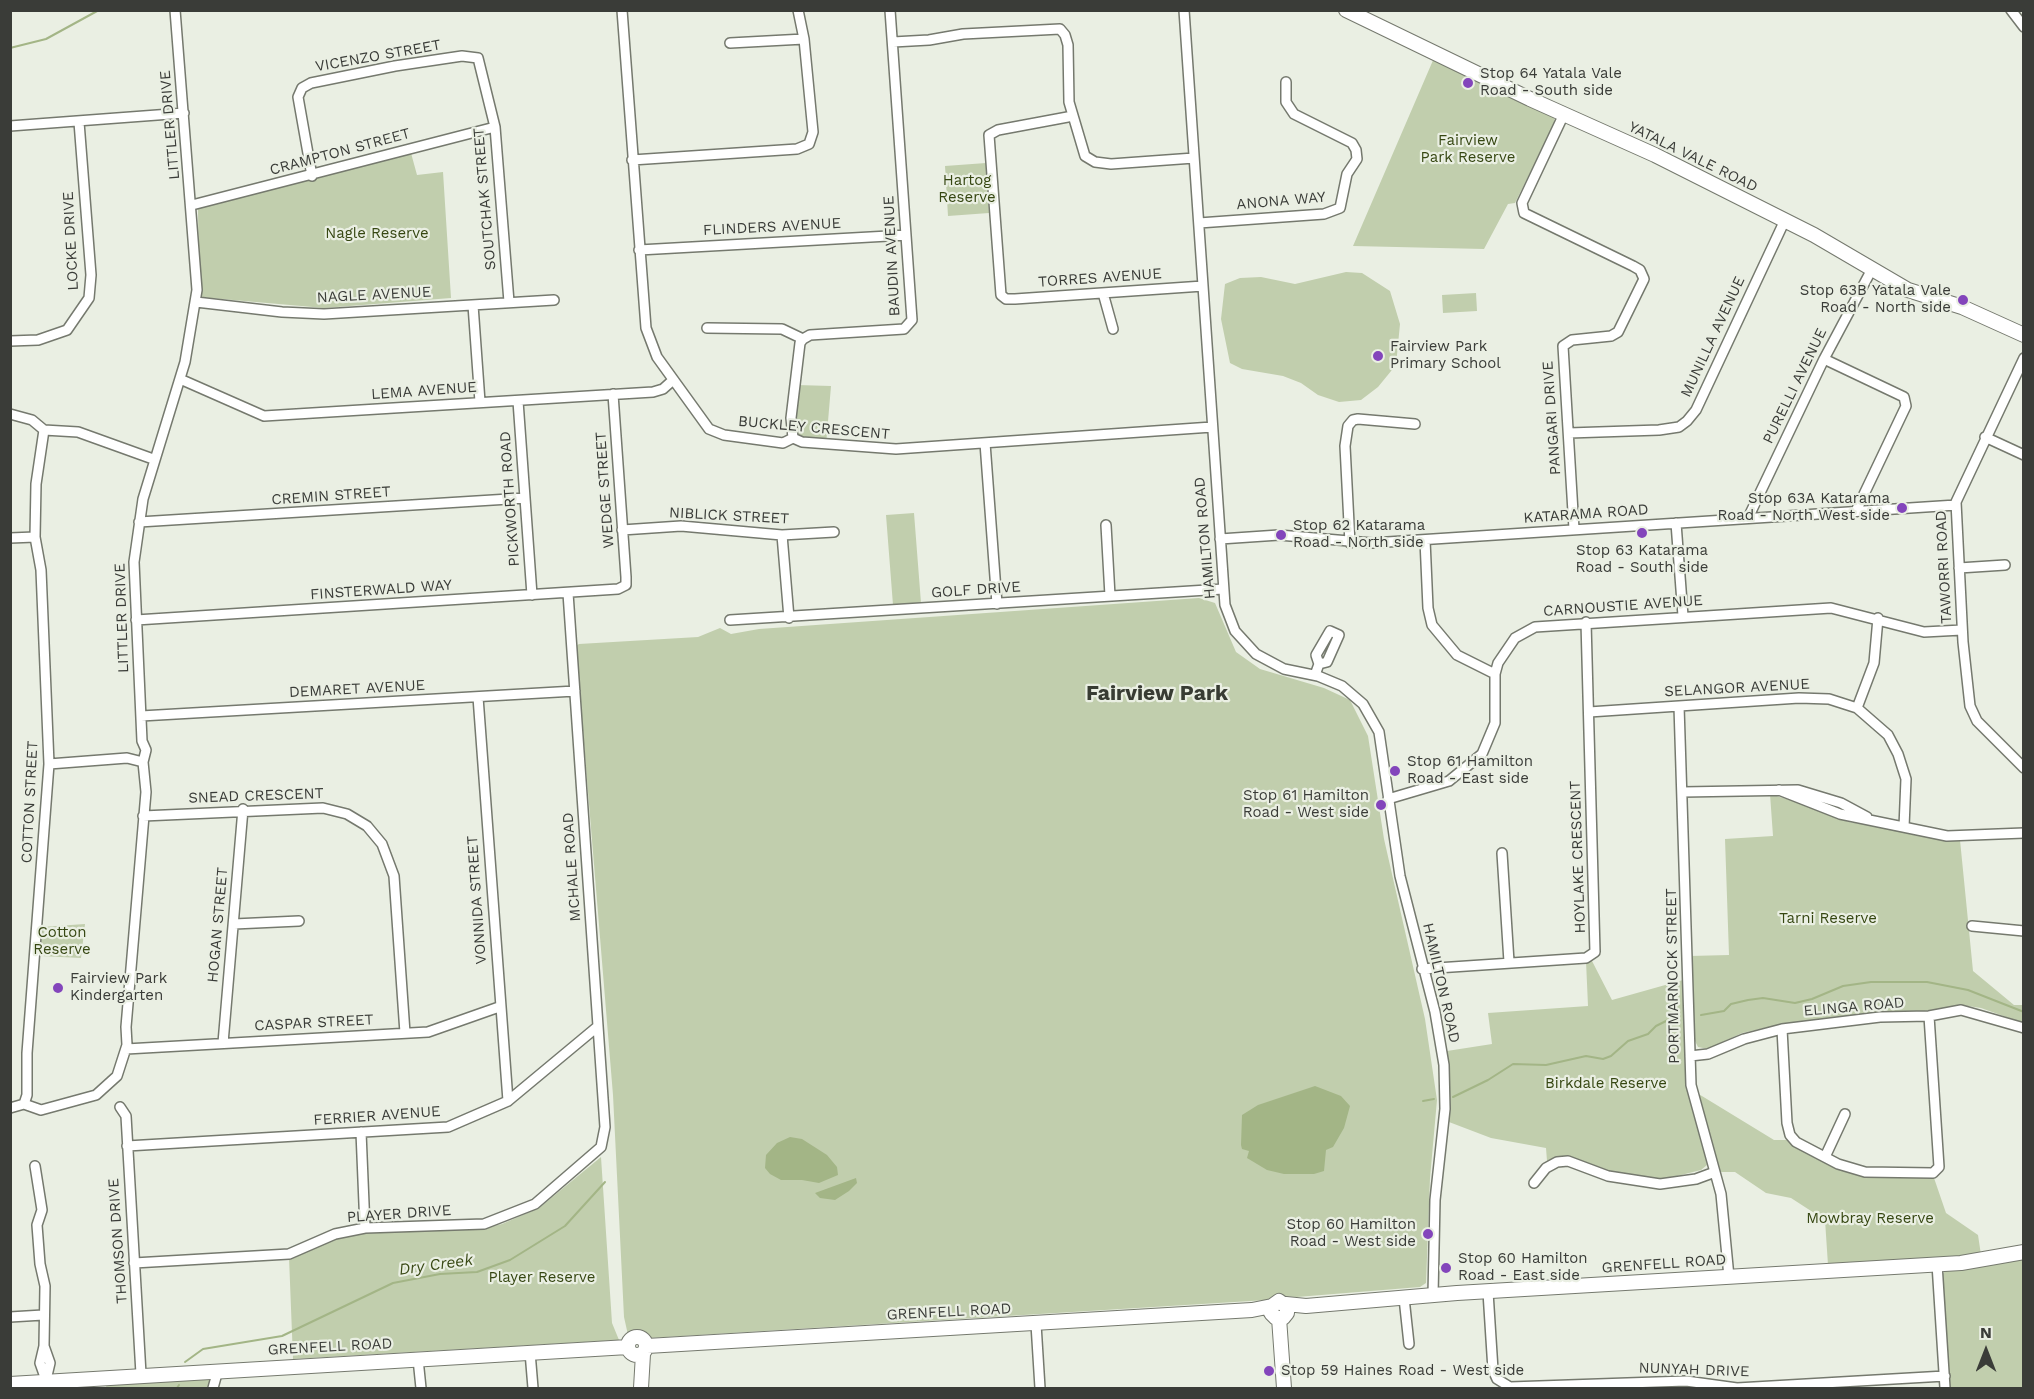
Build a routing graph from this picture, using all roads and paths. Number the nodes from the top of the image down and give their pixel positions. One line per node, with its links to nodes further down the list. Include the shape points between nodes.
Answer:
1 (176, 10): 14 (street, LITTLER DRIVE)
2 (622, 10): 21 (street, BUCKLEY CRESCENT)
3 (798, 10): 9 (street)
4 (890, 10): 10 (street, BAUDIN AVENUE)
5 (1184, 10): 20 (street, HAMILTON ROAD)
6 (1346, 10): 15 (street, YATALA VALE ROAD)
7 (2011, 10): 8 (street)
8 (2024, 27)
9 (804, 39): 11 (street); 21 (street, via 813,132 806,147)
10 (892, 42): 16 (street, via 1060,29 1067,39); 26 (street, BAUDIN AVENUE)
11 (730, 43)
12 (478, 58): 19 (street, SOUTCHAK STREET); 22 (street, VICENZO STREET, via 462,56 394,66 311,82 302,88 298,97)
13 (1286, 82): 25 (street, ANONA WAY, via 1286,102 1294,114 1352,143 1356,150 1357,159 1347,174 1340,208 1324,214)
14 (184, 113): 17 (street); 23 (street, LITTLER DRIVE)
15 (1564, 114): 24 (street, YATALA VALE ROAD); 51 (street, PANGARI DRIVE, via 1522,203 1524,213 1633,266 1644,279 1618,332 1572,340 1563,346)
16 (1072, 116): 20 (street, via 1082,152 1090,160 1125,163); 30 (street, TORRES AVENUE, via 989,135 1001,295 1015,299)
17 (79, 122): 18 (street); 39 (street, LOCKE DRIVE, via 91,275 89,297 67,330 38,340)
18 (10, 126)
19 (495, 127): 22 (street, CRAMPTON STREET); 33 (street, SOUTCHAK STREET)
20 (1194, 158): 25 (street, HAMILTON ROAD)
21 (632, 160): 27 (street, BUCKLEY CRESCENT)
22 (312, 176): 23 (street, CRAMPTON STREET)
23 (192, 205): 32 (street, LITTLER DRIVE)
24 (1785, 220): 28 (street, YATALA VALE ROAD); 51 (street, MUNILLA AVENUE, via 1696,410 1687,421 1679,427 1659,430)
25 (1199, 223): 29 (street, HAMILTON ROAD)
26 (906, 235): 27 (street, FLINDERS AVENUE); 38 (street, BAUDIN AVENUE, via 912,313 908,327 810,335)
27 (639, 250): 43 (street, BUCKLEY CRESCENT, via 648,338)
28 (1872, 269): 37 (street, YATALA VALE ROAD, via 1908,290 1962,307); 41 (street, PURELLI AVENUE)
29 (1203, 286): 30 (street, TORRES AVENUE); 49 (street, HAMILTON ROAD)
30 (1102, 293): 36 (street)
31 (554, 300): 33 (street, NAGLE AVENUE)
32 (195, 302): 34 (street, NAGLE AVENUE, via 324,314); 42 (street, LITTLER DRIVE)
33 (509, 302): 34 (street, NAGLE AVENUE)
34 (473, 304): 46 (street)
35 (707, 328): 38 (street, via 782,329)
36 (1113, 329)
37 (2024, 335)
38 (803, 339): 53 (street, via 791,418)
39 (10, 341)
40 (2024, 358): 52 (street, TAWORRI ROAD)
41 (1824, 359): 59 (street, via 1904,397 1906,406); 60 (street, PURELLI AVENUE)
42 (180, 379): 46 (street, LEMA AVENUE, via 264,416); 56 (street, LITTLER DRIVE)
43 (673, 380): 44 (street, LEMA AVENUE, via 653,392); 53 (street, BUCKLEY CRESCENT, via 702,423 715,432 783,443)
44 (613, 394): 45 (street, LEMA AVENUE); 64 (street, WEDGE STREET)
45 (518, 401): 46 (street, LEMA AVENUE); 57 (street, PICKWORTH ROAD)
46 (480, 402)
47 (10, 414): 50 (street, via 32,420)
48 (1415, 424): 72 (street, via 1358,419 1348,426 1345,446)
49 (1212, 427): 54 (street, BUCKLEY CRESCENT); 70 (street, HAMILTON ROAD)
50 (44, 430): 56 (street, via 78,432); 68 (street, COTTON STREET, via 36,484)
51 (1569, 433): 65 (street, PANGARI DRIVE)
52 (1985, 437): 55 (street); 58 (street, TAWORRI ROAD)
53 (793, 438): 54 (street, BUCKLEY CRESCENT, via 802,442 896,449)
54 (985, 443): 80 (street)
55 (2024, 455)
56 (153, 459): 61 (street, LITTLER DRIVE)
57 (525, 498): 61 (street, CREMIN STREET); 78 (street, PICKWORTH ROAD)
58 (1956, 505): 59 (street, KATARAMA ROAD); 74 (street, TAWORRI ROAD)
59 (1856, 511): 60 (street, KATARAMA ROAD)
60 (1748, 518): 62 (street, KATARAMA ROAD)
61 (139, 522): 84 (street, LITTLER DRIVE, via 134,562)
62 (1676, 523): 65 (street, KATARAMA ROAD); 81 (street)
63 (1106, 525): 79 (street)
64 (622, 530): 67 (street, NIBLICK STREET, via 681,526); 75 (street, WEDGE STREET)
65 (1574, 530): 71 (street, KATARAMA ROAD)
66 (834, 532): 67 (street, NIBLICK STREET)
67 (782, 535): 82 (street)
68 (35, 537): 69 (street); 98 (street, COTTON STREET, via 41,570)
69 (10, 538)
70 (1220, 539): 72 (street, KATARAMA ROAD, via 1279,535); 76 (street, HAMILTON ROAD)
71 (1425, 540): 72 (street, KATARAMA ROAD); 89 (street, via 1432,625 1457,655)
72 (1350, 543)
73 (2005, 566): 74 (street)
74 (1959, 568): 87 (street, TAWORRI ROAD)
75 (626, 585): 77 (street, FINSTERWALD WAY)
76 (1223, 589): 79 (street, GOLF DRIVE); 90 (street, HAMILTON ROAD, via 1231,623 1249,647 1274,665)
77 (568, 593): 78 (street, FINSTERWALD WAY); 91 (street, MCHALE ROAD)
78 (532, 595): 84 (street, FINSTERWALD WAY)
79 (1110, 596): 80 (street, GOLF DRIVE)
80 (997, 604): 82 (street, GOLF DRIVE)
81 (1683, 616): 83 (street, CARNOUSTIE AVENUE, via 1831,608); 86 (street, CARNOUSTIE AVENUE)
82 (789, 618): 85 (street, GOLF DRIVE)
83 (1878, 618): 87 (street, CARNOUSTIE AVENUE, via 1924,632); 94 (street, via 1874,663)
84 (136, 620): 96 (street, LITTLER DRIVE)
85 (730, 620)
86 (1586, 622): 89 (street, CARNOUSTIE AVENUE, via 1528,630 1509,645); 95 (street, HOYLAKE CRESCENT)
87 (1962, 630): 99 (street, TAWORRI ROAD, via 1972,714)
88 (1319, 664): 90 (street)
89 (1495, 674): 101 (street, CARNOUSTIE AVENUE, via 1495,723 1482,754 1449,780)
90 (1315, 675): 101 (street, HAMILTON ROAD, via 1342,686 1369,712 1381,740)
91 (575, 690): 92 (street, DEMARET AVENUE); 115 (street, MCHALE ROAD)
92 (478, 696): 96 (street, DEMARET AVENUE); 113 (street, VONNIDA STREET)
93 (1679, 706): 94 (street, SELANGOR AVENUE, via 1817,698); 95 (street, SELANGOR AVENUE); 100 (street, PORTMARNOCK STREET)
94 (1857, 708): 104 (street, SELANGOR AVENUE, via 1887,735 1898,754 1906,779)
95 (1589, 712): 111 (street, HOYLAKE CRESCENT, via 1595,952 1586,958)
96 (141, 716): 97 (street, LITTLER DRIVE, via 146,750)
97 (143, 762): 98 (street, via 127,758); 103 (street, LITTLER DRIVE)
98 (49, 764): 123 (street, COTTON STREET)
99 (2024, 768)
100 (1683, 792): 104 (street, via 1779,790 1840,814); 121 (street, PORTMARNOCK STREET)
101 (1388, 799): 112 (street, HAMILTON ROAD, via 1400,876)
102 (243, 809): 103 (street, SNEAD CRESCENT); 108 (street, HOGAN STREET); 118 (street, SNEAD CRESCENT, via 333,809 357,819 382,844 394,876)
103 (143, 816): 120 (street, LITTLER DRIVE)
104 (1904, 827): 105 (street, via 1954,836)
105 (2024, 833)
106 (1502, 853): 111 (street)
107 (299, 921): 108 (street)
108 (234, 924): 119 (street, HOGAN STREET)
109 (1972, 926): 110 (street)
110 (2024, 931)
111 (1509, 962): 112 (street, HOYLAKE CRESCENT)
112 (1422, 969): 140 (street, HAMILTON ROAD, via 1440,1037 1445,1088 1435,1200)
113 (499, 1007): 118 (street, CASPAR STREET, via 429,1032); 122 (street, VONNIDA STREET)
114 (1929, 1016): 116 (street, ELINGA ROAD, via 1961,1010); 117 (street, ELINGA ROAD, via 1880,1017); 130 (street, via 1939,1167 1933,1173 1864,1172)
115 (597, 1027): 122 (street, FERRIER AVENUE); 128 (street, MCHALE ROAD)
116 (2024, 1028)
117 (1782, 1029): 121 (street, ELINGA ROAD, via 1708,1054); 130 (street, via 1785,1103 1791,1135 1796,1142)
118 (405, 1033): 119 (street, CASPAR STREET)
119 (223, 1043): 120 (street, CASPAR STREET)
120 (126, 1049): 123 (street, LITTLER DRIVE, via 117,1076 96,1095 41,1110)
121 (1690, 1056): 132 (street, PORTMARNOCK STREET, via 1694,1103)
122 (508, 1101): 127 (street, FERRIER AVENUE, via 448,1127)
123 (24, 1104): 125 (street, LITTLER DRIVE)
124 (120, 1107): 129 (street, THOMSON DRIVE, via 126,1116)
125 (10, 1108)
126 (1845, 1114): 130 (street)
127 (361, 1132): 129 (street, FERRIER AVENUE); 134 (street)
128 (605, 1139): 134 (street, PLAYER DRIVE, via 601,1148 535,1204 500,1220 484,1224)
129 (127, 1146): 136 (street, THOMSON DRIVE)
130 (1825, 1157)
131 (35, 1166): 143 (street, via 42,1210 37,1225 45,1286)
132 (1714, 1172): 133 (street, via 1660,1184 1608,1176 1568,1161 1546,1168); 138 (street, PORTMARNOCK STREET, via 1724,1211)
133 (1534, 1183)
134 (365, 1228): 136 (street, PLAYER DRIVE, via 335,1234 289,1254)
135 (2024, 1252): 137 (street, GRENFELL ROAD)
136 (134, 1263): 151 (street, THOMSON DRIVE)
137 (1937, 1264): 138 (street, GRENFELL ROAD); 152 (street)
138 (1729, 1277): 139 (street, GRENFELL ROAD)
139 (1488, 1292): 140 (street, GRENFELL ROAD); 152 (street, NUNYAH DRIVE, via 1493,1370 1497,1379 1510,1387 1686,1381 1737,1388)
140 (1433, 1295): 141 (street, GRENFELL ROAD)
141 (1404, 1298): 142 (street, GRENFELL ROAD); 146 (street)
142 (1279, 1311): 145 (street, GRENFELL ROAD); 162 (street)
143 (44, 1315): 144 (street); 154 (street)
144 (10, 1317)
145 (1036, 1324): 147 (street, GRENFELL ROAD); 161 (street)
146 (1409, 1344)
147 (638, 1350): 148 (street, GRENFELL ROAD); 157 (street)
148 (530, 1352): 149 (street, GRENFELL ROAD); 160 (street)
149 (418, 1359): 150 (street, GRENFELL ROAD); 159 (street)
150 (218, 1370): 151 (street, GRENFELL ROAD); 158 (street)
151 (141, 1374): 155 (street, GRENFELL ROAD)
152 (1945, 1376): 163 (street)
153 (10, 1378): 154 (street, GRENFELL ROAD)
154 (40, 1380): 155 (street, GRENFELL ROAD); 156 (street, GRENFELL ROAD)
155 (100, 1383)
156 (10, 1384)
157 (641, 1386)
158 (213, 1389)
159 (420, 1389)
160 (532, 1389)
161 (1040, 1389)
162 (1284, 1389)
163 (1945, 1389)

